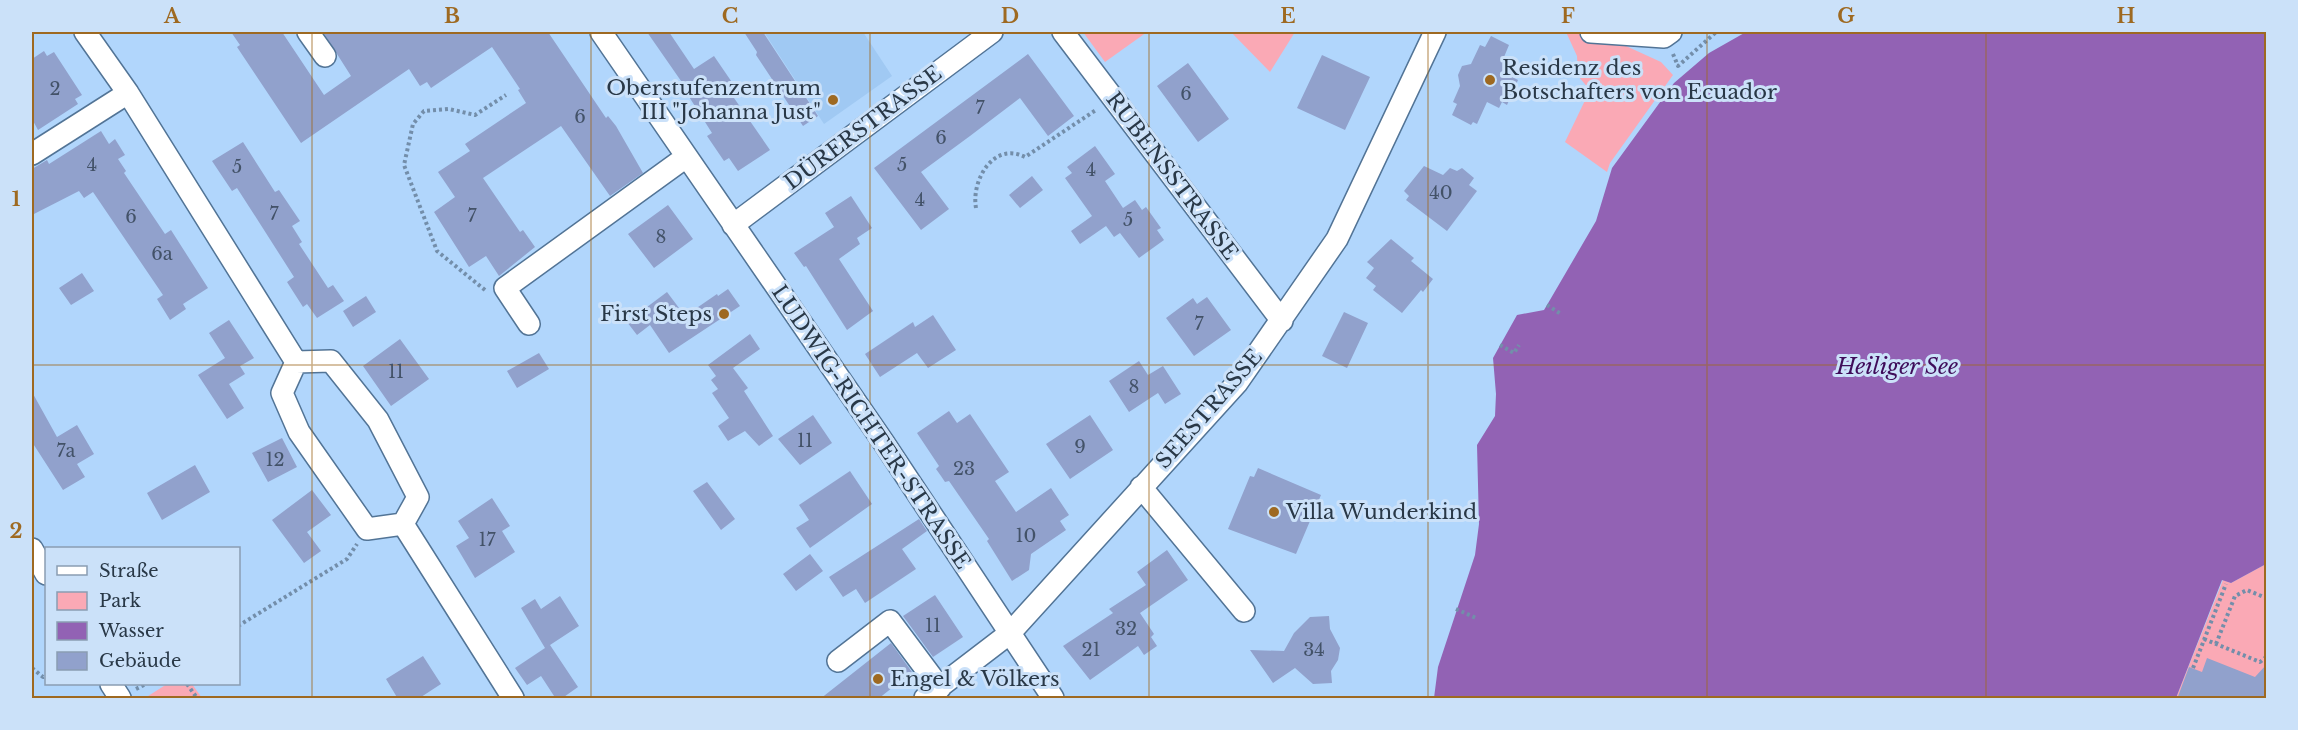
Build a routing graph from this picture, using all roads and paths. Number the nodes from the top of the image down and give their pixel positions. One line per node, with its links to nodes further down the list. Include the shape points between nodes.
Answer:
1 (85, 32): 11 (street)
2 (308, 32): 10 (street)
3 (600, 32): 15 (street, LUDWIG-RICHTER-STRASSE)
4 (992, 32): 17 (street, DÜRERSTRASSE)
5 (1063, 32): 13 (street, RUBENSSTRASSE)
6 (1435, 32): 21 (street, SEESTRASSE, via 1337,239)
7 (1591, 32): 9 (street)
8 (1716, 32): 9 (path, via 1678,66)
9 (1668, 34)
10 (325, 56)
11 (128, 93): 14 (street); 25 (street)
12 (506, 95): 18 (path, via 475,115 449,109 424,111 413,124 404,165 437,251 488,292)
13 (1114, 98): 16 (path, via 1025,157 1009,154 991,162 981,171 974,198); 21 (street, RUBENSSTRASSE)
14 (32, 154)
15 (686, 157): 17 (street, LUDWIG-RICHTER-STRASSE); 18 (street)
16 (976, 208)
17 (733, 225): 37 (street, LUDWIG-RICHTER-STRASSE)
18 (504, 288): 22 (street)
19 (1547, 305): 20 (path)
20 (1561, 314)
21 (1281, 321): 26 (street, SEESTRASSE, via 1237,383)
22 (529, 324)
23 (1500, 345): 24 (path, via 1514,353)
24 (1519, 345)
25 (296, 362): 27 (street, via 331,361 378,420 418,497); 28 (street, via 282,393 300,432)
26 (1141, 488): 34 (street); 37 (street, SEESTRASSE)
27 (403, 524): 28 (street); 50 (street)
28 (367, 529): 36 (path, via 347,559)
29 (32, 549): 30 (street)
30 (45, 572)
31 (2226, 584): 38 (path)
32 (2266, 598): 39 (path, via 2247,590 2235,596)
33 (1456, 609): 35 (path)
34 (1244, 611)
35 (1476, 618)
36 (240, 625)
37 (1010, 633): 47 (street, SEESTRASSE); 51 (street, LUDWIG-RICHTER-STRASSE)
38 (2204, 639): 39 (path); 43 (path)
39 (2216, 644): 40 (path, via 2260,662)
40 (2266, 657)
41 (838, 661): 47 (street, via 890,621)
42 (32, 668): 44 (path)
43 (2193, 668)
44 (45, 676)
45 (112, 685): 48 (street)
46 (188, 685): 49 (path)
47 (932, 693)
48 (120, 699)
49 (197, 699)
50 (513, 699)
51 (1053, 699)

